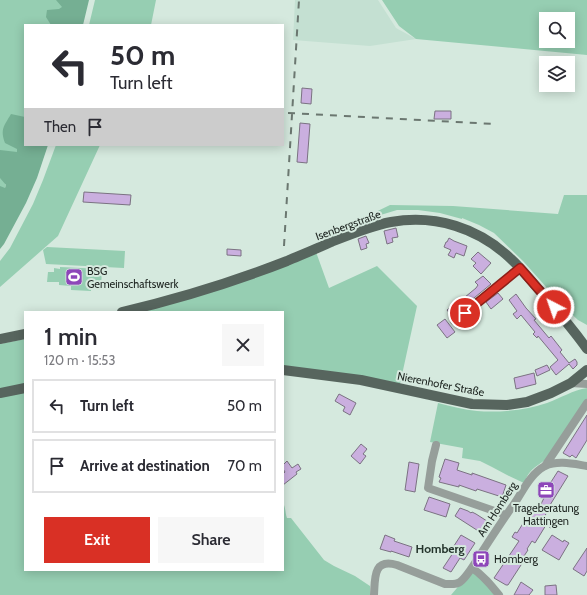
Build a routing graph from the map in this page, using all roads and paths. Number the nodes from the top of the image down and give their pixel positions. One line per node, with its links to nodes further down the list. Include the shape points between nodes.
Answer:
1 (520, 268): 2 (main road, Isenbergstraße, via 505,253 468,230 437,221 401,220 360,230 249,275 178,298); 3 (street); 4 (main road, Isenbergstraße)
2 (126, 311)
3 (454, 321)
4 (573, 329): 6 (main road); 8 (main road, Isenbergstraße)
5 (24, 334): 7 (main road)
6 (587, 335)
7 (0, 339)
8 (587, 348)
9 (284, 370): 11 (main road, Nierenhofer Straße, via 361,380 472,404 489,405 527,402)
10 (587, 370): 11 (main road, Nierenhofer Straße)
11 (571, 383): 12 (street)
12 (587, 384)
13 (24, 388): 14 (main road)
14 (0, 393)
15 (587, 403): 17 (street, Am Homberg)
16 (436, 445): 19 (street, via 428,488)
17 (545, 466): 18 (street, via 566,463); 19 (street, Am Homberg, via 533,475)
18 (587, 466)
19 (506, 515): 20 (street, Am Homberg)
20 (472, 568): 21 (street, Am Homberg, via 460,582 449,584 391,563 383,564 376,572); 22 (street, via 483,576)
21 (374, 595)
22 (499, 595)

